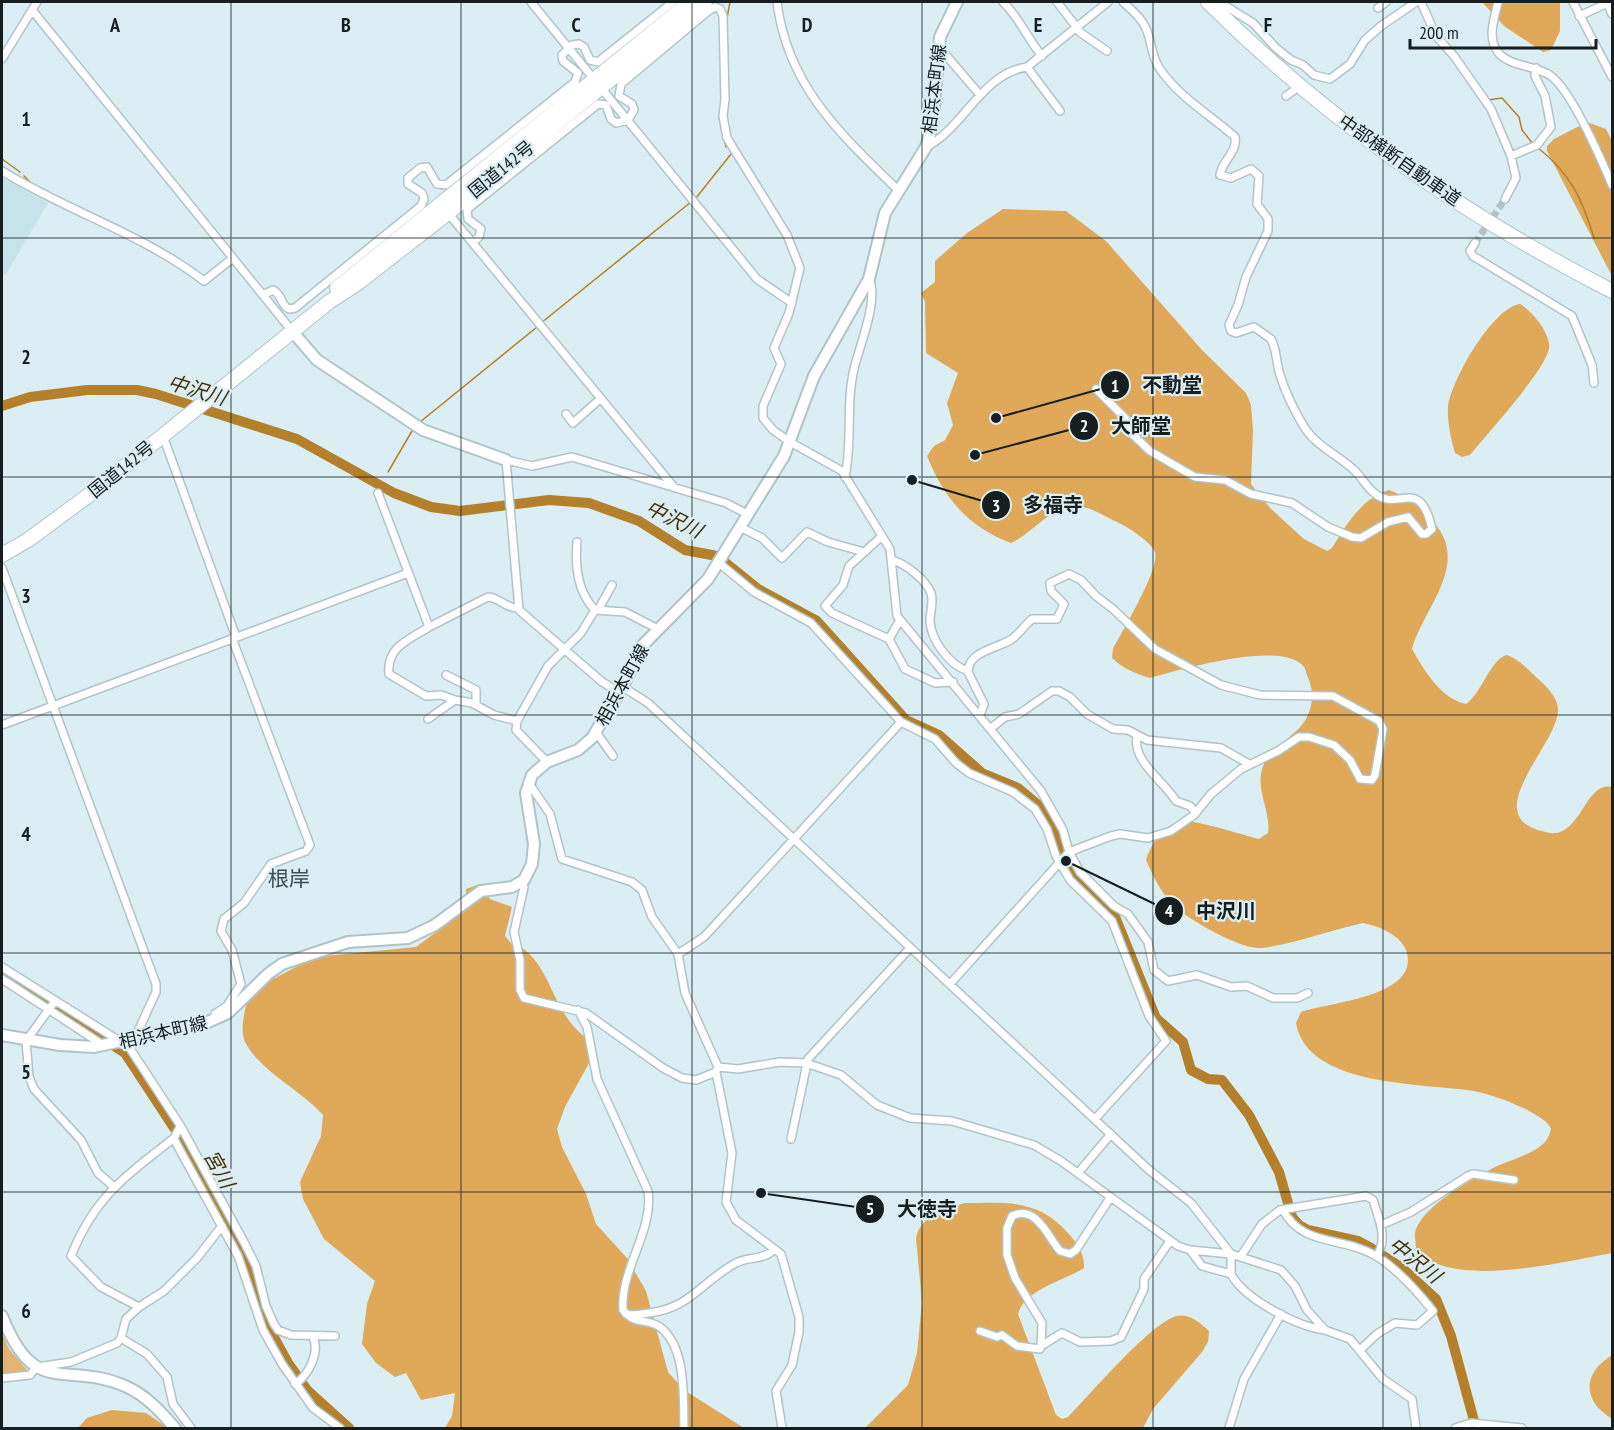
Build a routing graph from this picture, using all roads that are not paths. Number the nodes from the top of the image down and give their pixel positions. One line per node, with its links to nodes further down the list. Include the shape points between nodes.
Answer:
1 (37, 2): 19 (street)
2 (531, 2): 24 (street)
3 (673, 2): 24 (street, via 598,62 590,60 582,45 575,43)
4 (777, 2): 41 (street, via 790,56 807,91 837,129)
5 (957, 2): 23 (main road, 相浜本町線)
6 (1003, 2): 26 (street)
7 (1057, 2): 22 (street)
8 (1108, 2): 22 (street)
9 (1123, 2): 53 (street, via 1140,18 1157,65 1172,84 1235,137 1236,144 1220,175 1232,178 1251,169 1259,176 1257,204 1268,219 1269,231 1246,277 1229,326 1231,332 1254,327 1271,339 1284,384 1312,437 1355,470 1374,493 1385,499 1409,496 1422,502 1432,529 1422,534 1404,517 1360,538 1352,537 1328,527 1292,503 1251,494 1226,480 1195,477 1150,451)
10 (1208, 2): 48 (highway, 中部横断自動車道, via 1326,106 1408,168 1512,235)
11 (1219, 2): 13 (street, via 1248,20 1311,76 1330,79 1350,64 1365,40)
12 (1386, 2): 18 (street)
13 (1418, 2): 38 (street, via 1436,36 1491,109)
14 (1498, 2): 29 (street, via 1493,23 1495,47 1508,60)
15 (1573, 2): 21 (street)
16 (1608, 2): 20 (street); 21 (street)
17 (701, 5): 31 (highway, 国道142号); 36 (street, via 621,84 619,96 632,104 634,110); 50 (street, via 715,7 723,14 723,116 727,138 771,206 799,261)
18 (1378, 8)
19 (33, 10): 27 (street); 46 (street)
20 (1612, 14)
21 (1579, 16): 30 (street)
22 (1076, 28): 25 (street); 26 (street)
23 (938, 47): 33 (street); 37 (main road, 相浜本町線, via 932,127)
24 (568, 48): 31 (street); 49 (street, via 562,55 563,61 577,70 578,76 566,90 446,185 435,182 427,167 415,171 408,184 422,193 421,206 295,308 284,306 279,293 273,290)
25 (1107, 51)
26 (1042, 56): 28 (street)
27 (2, 59)
28 (1027, 67): 33 (street, via 1013,71); 35 (street)
29 (1536, 68): 38 (street, via 1551,127 1537,145); 40 (street, via 1561,87 1592,139)
30 (1612, 77)
31 (598, 84): 36 (street); 43 (highway, 国道142号); 51 (highway, 国道142号, via 351,277)
32 (1293, 92): 34 (street)
33 (980, 95): 37 (street)
34 (1286, 96)
35 (1060, 111)
36 (628, 120): 44 (street, via 616,123 606,105 595,106 470,207 468,219 481,229); 50 (street, via 757,279)
37 (926, 147): 41 (main road, 相浜本町線)
38 (1511, 156): 42 (street, via 1516,178)
39 (2, 171): 46 (street, via 177,261 204,281)
40 (1612, 185)
41 (898, 189): 47 (main road, 相浜本町線, via 885,213)
42 (1505, 199)
43 (448, 213): 44 (street); 51 (highway, 国道142号)
44 (473, 242): 54 (street)
45 (1475, 243): 52 (street, via 1470,251 1473,256 1572,316 1592,365)
46 (232, 258): 49 (street)
47 (868, 279): 57 (main road, 相浜本町線, via 814,376); 59 (street, via 869,314 852,378)
48 (1612, 291)
49 (263, 295): 51 (street)
50 (792, 303): 57 (street, via 774,348 781,364 763,406 763,418)
51 (292, 331): 56 (highway, 国道142号); 58 (main road, via 320,362 423,430)
52 (1594, 383)
53 (1096, 389)
54 (600, 399): 55 (street, via 573,423); 60 (street)
55 (566, 414)
56 (163, 436): 67 (highway, 国道142号, via 37,534); 78 (street)
57 (790, 441): 59 (street, via 842,471); 62 (main road, 相浜本町線)
58 (506, 460): 60 (street, via 532,466 572,458); 73 (street)
59 (845, 477): 64 (street)
60 (674, 487): 62 (street, via 726,503)
61 (378, 493): 71 (street)
62 (747, 514): 63 (main road, 相浜本町線)
63 (740, 527): 66 (street, via 762,538 782,558 807,532); 68 (main road, 相浜本町線)
64 (882, 536): 66 (street); 69 (street)
65 (577, 542): 74 (street, via 576,572 583,592)
66 (864, 552): 79 (street, via 849,566 845,582 825,606 832,613)
67 (2, 555)
68 (721, 560): 77 (main road, 相浜本町線, via 700,589); 91 (street, via 754,592 811,623)
69 (892, 560): 75 (street, via 894,607); 81 (street, via 904,565 928,588 933,633 946,656)
70 (2, 568): 86 (street)
71 (408, 573): 76 (street); 78 (street)
72 (612, 585): 74 (street)
73 (519, 608): 76 (street, via 488,597); 80 (street)
74 (596, 610): 77 (street, via 625,612); 80 (street, via 581,633)
75 (900, 620): 79 (street); 83 (street)
76 (429, 627): 85 (street, via 395,649 389,674 426,696 441,695)
77 (658, 629): 84 (main road, 相浜本町線, via 641,647)
78 (234, 637): 86 (street); 112 (street, via 310,845 306,851 271,864 244,903 223,922 221,931 232,950 241,984 227,1006 208,1017)
79 (889, 639): 83 (street, via 905,669 935,683)
80 (563, 648): 84 (street, via 601,681); 90 (street, via 548,666)
81 (968, 671): 88 (street, via 984,704); 98 (street, via 980,653 1011,640 1032,619 1057,619 1064,604 1051,591 1050,583 1072,574 1155,649 1221,685 1260,695 1335,696 1382,725 1375,776 1368,781 1360,779 1350,760 1334,745 1310,737 1291,740 1278,751)
82 (446, 675): 87 (street, via 476,690)
83 (953, 682): 88 (street)
84 (620, 689): 94 (main road, 相浜本町線); 101 (street, via 648,702)
85 (455, 700): 87 (street); 89 (street)
86 (53, 705): 92 (street); 114 (street, via 156,984)
87 (476, 705): 90 (street)
88 (980, 715): 93 (street)
89 (428, 719)
90 (517, 721): 97 (street, via 517,733)
91 (901, 722): 101 (street); 102 (street, via 935,739 969,773 1029,803)
92 (2, 725)
93 (990, 729): 95 (street, via 1052,691 1066,694 1105,725 1128,730); 102 (street, via 1045,796 1063,830)
94 (596, 732): 96 (street); 97 (main road, 相浜本町線, via 578,750)
95 (1137, 737): 98 (street, via 1221,748); 100 (street, via 1137,750 1147,768 1166,785 1176,801 1191,806)
96 (614, 756)
97 (548, 762): 99 (main road, 相浜本町線, via 534,771)
98 (1249, 764): 100 (street, via 1211,794)
99 (528, 782): 103 (main road, via 526,797 534,844 532,864); 105 (street, via 550,814 562,859 637,885 654,922)
100 (1196, 813): 102 (street, via 1163,834 1144,838 1111,836)
101 (793, 838): 104 (street); 105 (street, via 704,937)
102 (1064, 857): 108 (street); 109 (street, via 1114,906 1128,914 1148,942 1154,970 1168,981 1197,975 1231,987 1247,986 1273,998 1297,998); 119 (street, via 1070,880 1112,921 1149,1016 1166,1038 1164,1046)
103 (522, 883): 111 (street, via 514,932 522,995 529,1001); 112 (main road, 相浜本町線, via 481,891 435,925 408,938 348,942 290,961 268,974 228,1013)
104 (910, 948): 108 (street); 117 (street)
105 (678, 954): 118 (street, via 685,993)
106 (2, 967): 110 (street)
107 (2, 979): 110 (street)
108 (950, 984): 119 (street)
109 (1308, 993)
110 (52, 1006): 115 (street); 116 (street); 116 (street)
111 (578, 1010): 118 (street, via 675,1075 696,1080); 138 (street, via 587,1028 597,1079 648,1191 649,1206 624,1288)
112 (208, 1022): 114 (main road, 相浜本町線)
113 (2, 1035): 115 (main road, 相浜本町線)
114 (134, 1040): 116 (main road, 相浜本町線)
115 (26, 1041): 116 (main road, 相浜本町線, via 80,1047); 125 (street, via 34,1089 81,1140 98,1173)
116 (112, 1044): 120 (street, via 135,1054)
117 (806, 1063): 118 (street, via 780,1062); 122 (street); 123 (street, via 841,1075 887,1110 918,1120 952,1121 1025,1141)
118 (717, 1070): 131 (street, via 732,1153 728,1210)
119 (1095, 1119): 121 (street)
120 (177, 1132): 125 (street); 128 (street); 128 (street)
121 (1111, 1134): 123 (street); 134 (street, via 1155,1176 1191,1203)
122 (791, 1139)
123 (1078, 1173): 126 (street)
124 (1514, 1180): 129 (street, via 1473,1174 1411,1212)
125 (113, 1186): 137 (street, via 90,1215 71,1256 101,1287)
126 (1110, 1198): 130 (street); 147 (street, via 1070,1254 1060,1251 1033,1217 1015,1214 1009,1222 1006,1237 1010,1265 1042,1323)
127 (1284, 1209): 129 (street, via 1366,1196 1372,1200); 133 (street, via 1293,1227 1302,1233); 135 (street, via 1262,1224)
128 (223, 1219): 137 (street, via 197,1258 164,1291); 141 (street); 141 (street, via 256,1266)
129 (1381, 1224): 133 (street)
130 (1170, 1241): 132 (street); 147 (street, via 1144,1279 1144,1289 1121,1337 1080,1342 1062,1333)
131 (774, 1249): 138 (street, via 765,1256 734,1264 679,1305 663,1311); 156 (street, via 783,1258 800,1323 792,1365 776,1390)
132 (1190, 1250): 134 (street); 136 (street, via 1202,1266)
133 (1379, 1253): 148 (street, via 1433,1311 1417,1325 1395,1323)
134 (1231, 1254): 135 (street); 136 (street)
135 (1240, 1256): 142 (street, via 1281,1270)
136 (1231, 1274): 139 (street, via 1253,1297)
137 (139, 1307): 146 (street, via 126,1319)
138 (626, 1314): 155 (street, via 655,1324 672,1342 680,1367)
139 (1281, 1314): 142 (street, via 1309,1328); 157 (street, via 1244,1379)
140 (2, 1316): 149 (main road, via 16,1347)
141 (269, 1327): 145 (street); 151 (street)
142 (1325, 1330): 148 (street, via 1350,1339)
143 (980, 1331): 147 (street, via 1002,1335 1017,1346)
144 (335, 1336): 145 (street)
145 (313, 1337): 151 (street, via 315,1351)
146 (121, 1338): 149 (street, via 71,1362); 153 (street, via 147,1354 167,1377 173,1404)
147 (1041, 1346)
148 (1360, 1350): 158 (street, via 1383,1379 1413,1401)
149 (37, 1367): 150 (street, via 30,1375); 152 (main road, via 53,1374 106,1380 126,1387 149,1401)
150 (2, 1378)
151 (299, 1382): 154 (street, via 314,1408)
152 (175, 1428)
153 (191, 1428)
154 (340, 1428)
155 (684, 1428)
156 (782, 1428)
157 (1229, 1428)
158 (1416, 1428)
159 (1455, 1428): 160 (street, via 1475,1423)
160 (1522, 1428)

